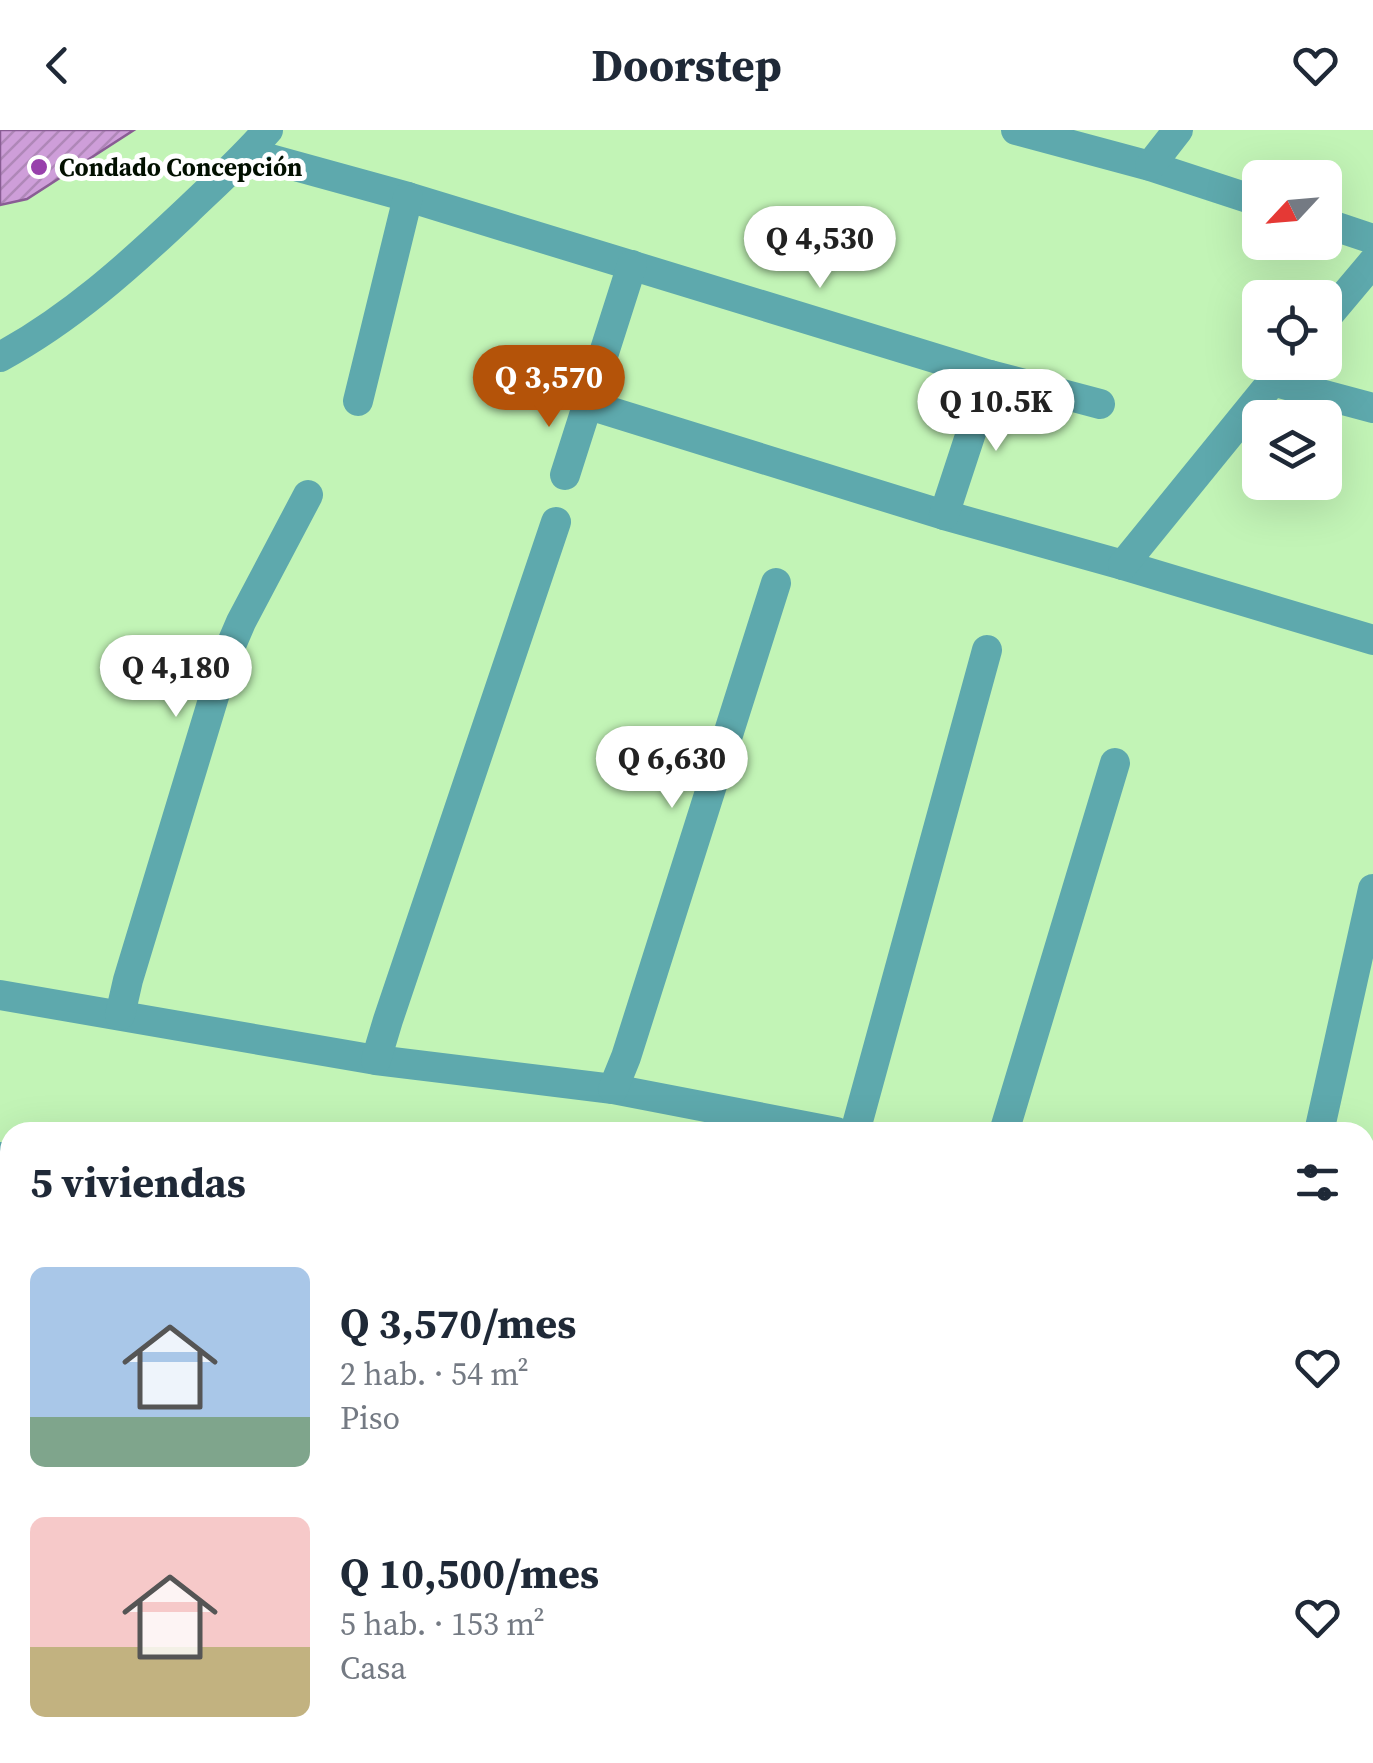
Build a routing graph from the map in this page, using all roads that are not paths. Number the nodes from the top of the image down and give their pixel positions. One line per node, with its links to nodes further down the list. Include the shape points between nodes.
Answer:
1 (1016, 130): 4 (street)
2 (1178, 130): 4 (street)
3 (258, 141): 6 (street); 12 (street, via 132,263 62,320)
4 (1150, 166): 5 (street)
5 (1242, 196)
6 (408, 197): 10 (street); 16 (street)
7 (1342, 229): 8 (street)
8 (1373, 239)
9 (1373, 262): 11 (street)
10 (632, 264): 13 (street); 18 (street)
11 (1342, 299)
12 (0, 358)
13 (990, 374): 17 (street); 22 (street)
14 (1273, 380): 24 (street)
15 (1301, 380): 19 (street)
16 (358, 400)
17 (1100, 404)
18 (589, 405): 20 (street); 22 (street)
19 (1373, 408)
20 (565, 475)
21 (308, 495): 31 (street, via 226,657)
22 (944, 515): 24 (street)
23 (556, 522): 32 (street)
24 (1123, 565): 26 (street)
25 (776, 583): 33 (street)
26 (1373, 640)
27 (987, 650): 35 (street)
28 (1115, 763): 36 (street)
29 (1373, 888): 37 (street)
30 (0, 995): 31 (street)
31 (120, 1015): 32 (street)
32 (376, 1060): 33 (street)
33 (614, 1089): 34 (street)
34 (784, 1122)
35 (858, 1122)
36 (1007, 1122)
37 (1320, 1122)

